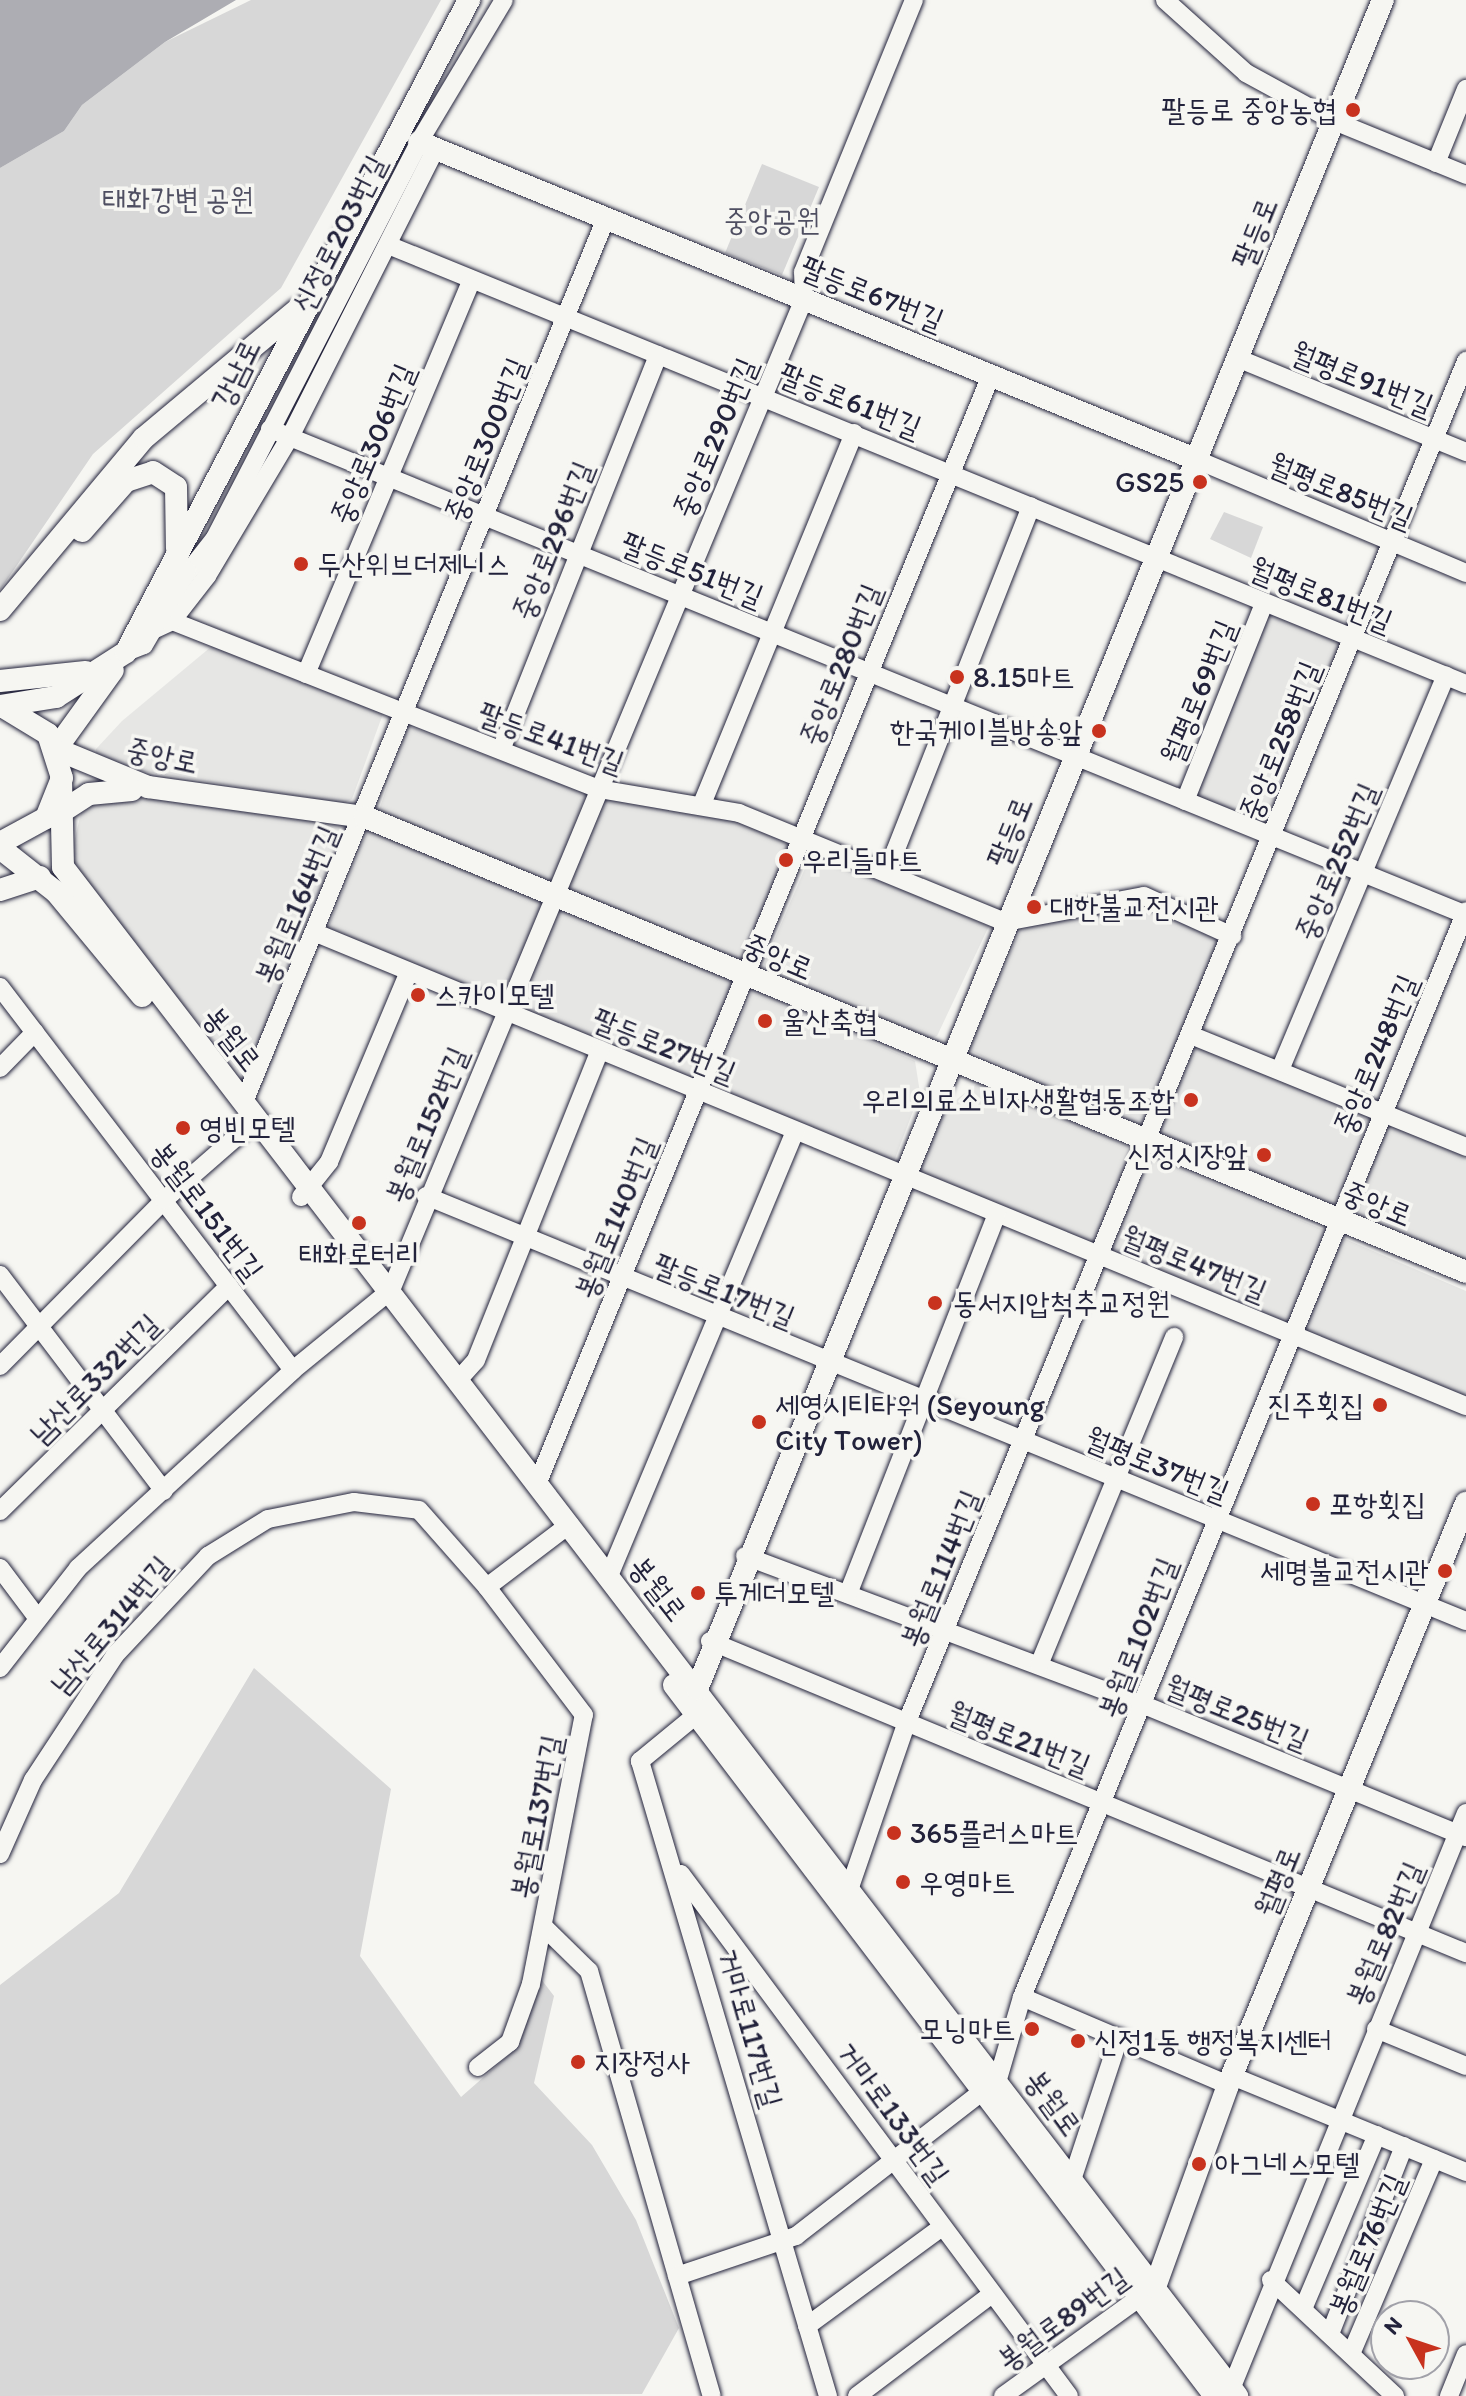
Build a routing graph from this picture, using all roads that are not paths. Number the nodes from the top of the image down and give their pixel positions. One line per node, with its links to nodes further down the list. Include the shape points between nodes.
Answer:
1 (469, 0): 13 (main road, 강남로)
2 (504, 0): 8 (street, 신정로203번길)
3 (914, 0): 15 (street, 중앙로290번길, via 803,272)
4 (1165, 0): 7 (street, via 1219,55)
5 (1383, 0): 7 (main road, 팔등로)
6 (1466, 89): 9 (street)
7 (1334, 121): 9 (street); 19 (main road, 팔등로)
8 (428, 145): 11 (main road, 팔등로67번길); 12 (street); 23 (street, 신정로203번길)
9 (1436, 163): 10 (street)
10 (1466, 175)
11 (606, 218): 15 (main road, 팔등로67번길); 17 (street, 중앙로300번길)
12 (388, 245): 14 (street, 팔등로61번길); 25 (street)
13 (325, 266): 16 (main road, 강남로); 38 (street, via 328,284)
14 (472, 280): 17 (street, 팔등로61번길); 30 (street, 중앙로306번길)
15 (804, 299): 21 (main road, 팔등로67번길); 22 (street, 중앙로290번길)
16 (304, 304): 34 (main road, via 144,438 99,486); 38 (main road, 강남로)
17 (565, 318): 18 (street, 팔등로61번길); 32 (street, 중앙로300번길)
18 (658, 355): 22 (street, 팔등로61번길); 35 (street, 중앙로296번길)
19 (1237, 358): 26 (street, 월평로91번길); 28 (main road, 팔등로)
20 (1466, 361): 26 (street, 중앙로258번길)
21 (991, 375): 28 (main road, 팔등로67번길); 29 (street, 중앙로280번길)
22 (764, 395): 24 (street, 팔등로61번길); 39 (street, 중앙로290번길)
23 (270, 429): 25 (street, 팔등로51번길); 38 (street, 신정로203번길, via 215,538)
24 (854, 433): 29 (street, 팔등로61번길); 44 (street)
25 (290, 437): 30 (street, 팔등로51번길); 42 (street)
26 (1434, 439): 27 (street, 월평로91번길); 33 (street, 중앙로258번길)
27 (1466, 452)
28 (1195, 459): 33 (street, 월평로85번길); 36 (main road, 팔등로)
29 (949, 471): 31 (street, 팔등로61번길); 47 (street, 중앙로280번길)
30 (390, 478): 32 (street, 팔등로51번길); 48 (street, 중앙로306번길)
31 (1031, 506): 36 (street, 팔등로61번길); 52 (street)
32 (486, 517): 35 (street, 팔등로51번길); 54 (street, 중앙로300번길)
33 (1392, 542): 37 (street, 월평로85번길); 45 (street, 중앙로258번길)
34 (52, 554): 38 (main road, via 126,481 153,472 176,487 180,502); 41 (main road)
35 (578, 554): 39 (street, 팔등로51번길); 56 (street, 중앙로296번길)
36 (1154, 559): 40 (street, 월평로81번길); 57 (main road, 팔등로)
37 (1466, 573)
38 (178, 576): 43 (street); 46 (main road, 강남로)
39 (680, 595): 44 (street, 팔등로51번길); 60 (street, 중앙로290번길)
40 (1264, 603): 45 (street, 월평로81번길); 61 (street, 월평로69번길)
41 (0, 610)
42 (172, 621): 43 (street); 48 (street, 팔등로41번길)
43 (155, 629): 46 (street, via 144,645)
44 (774, 634): 47 (street, 팔등로51번길); 62 (street)
45 (1352, 638): 49 (street, 월평로81번길); 66 (street, 중앙로258번길)
46 (122, 657): 50 (main road, via 62,679); 53 (main road, via 56,697); 55 (main road, 강남로)
47 (868, 672): 52 (street, 팔등로51번길); 67 (street, 중앙로280번길)
48 (306, 674): 54 (street, 팔등로41번길)
49 (1446, 676): 51 (street, 월평로81번길); 70 (street, 중앙로252번길)
50 (0, 681)
51 (1466, 684)
52 (952, 706): 57 (street, 팔등로51번길); 69 (street)
53 (0, 707): 55 (main road, via 32,718)
54 (406, 714): 56 (street, 팔등로41번길); 64 (street, 중앙로300번길)
55 (56, 749): 58 (main road, 봉월로); 59 (main road, 중앙로)
56 (501, 750): 60 (street, 팔등로41번길)
57 (1073, 755): 61 (street, 월평로69번길); 75 (main road, 팔등로)
58 (61, 779): 63 (main road, 봉월로); 65 (main road)
59 (148, 787): 63 (main road, via 110,787); 64 (main road, 중앙로)
60 (599, 789): 62 (street, 팔등로41번길); 73 (street, 중앙로290번길)
61 (1185, 801): 66 (street, 월평로69번길)
62 (702, 804): 67 (street, 팔등로41번길)
63 (64, 810): 65 (main road); 90 (main road, 봉월로, via 63,867)
64 (365, 817): 73 (main road, 중앙로); 76 (street, 봉월로164번길)
65 (37, 826): 68 (main road)
66 (1271, 836): 70 (street, 월평로69번길); 77 (street, 중앙로258번길)
67 (802, 838): 69 (street, 팔등로41번길); 79 (street, 중앙로280번길)
68 (0, 846): 71 (main road, 봉월로)
69 (887, 872): 75 (street, 팔등로41번길)
70 (1363, 874): 74 (street, 월평로69번길); 87 (street, 중앙로252번길)
71 (40, 877): 72 (main road); 90 (main road, 봉월로, via 178,1041)
72 (0, 890)
73 (554, 895): 79 (main road, 중앙로); 81 (street, 봉월로152번길)
74 (1466, 914): 89 (street, 중앙로248번길)
75 (1005, 922): 77 (street, via 1144,896); 85 (main road, 팔등로)
76 (316, 933): 78 (street, 팔등로27번길); 90 (street, 봉월로164번길)
77 (1232, 936): 83 (street, 중앙로258번길)
78 (409, 972): 81 (street, 팔등로27번길); 95 (street)
79 (747, 977): 85 (main road, 중앙로); 88 (street, 봉월로140번길)
80 (0, 987): 82 (street, 봉월로151번길)
81 (505, 1011): 84 (street, 팔등로27번길); 96 (street, 봉월로152번길)
82 (35, 1032): 86 (street); 97 (street, 봉월로151번길)
83 (1193, 1036): 87 (street); 92 (street, 중앙로258번길)
84 (600, 1050): 88 (street, 팔등로27번길); 100 (street)
85 (948, 1061): 92 (main road, 중앙로); 94 (main road, 팔등로)
86 (0, 1068)
87 (1280, 1070): 89 (street)
88 (699, 1091): 91 (street, 팔등로27번길); 104 (street, 봉월로140번길)
89 (1382, 1112): 93 (street); 99 (street, 중앙로248번길)
90 (249, 1116): 95 (main road); 97 (street)
91 (795, 1131): 94 (street, 팔등로27번길); 107 (street)
92 (1146, 1142): 99 (main road, 중앙로); 101 (street, 봉월로114번길)
93 (1466, 1147)
94 (902, 1175): 98 (street, 월평로47번길); 111 (main road, 팔등로)
95 (306, 1193): 106 (main road)
96 (426, 1196): 100 (street, 팔등로17번길); 106 (street, 봉월로152번길)
97 (164, 1200): 105 (street, 봉월로151번길); 108 (street)
98 (997, 1214): 101 (street, 월평로47번길); 115 (street)
99 (1337, 1220): 102 (main road, 중앙로); 109 (street, 봉월로102번길)
100 (523, 1238): 104 (street, 팔등로17번길); 114 (street, via 476,1360)
101 (1099, 1255): 109 (street, 월평로47번길); 118 (street, 봉월로114번길)
102 (1466, 1272)
103 (0, 1275): 108 (street)
104 (620, 1280): 107 (street, 팔등로17번길); 120 (street, 봉월로140번길)
105 (229, 1286): 113 (street, 봉월로151번길); 117 (street, 남산로332번길)
106 (386, 1294): 113 (street); 114 (main road, 봉월로); 125 (main road)
107 (719, 1319): 111 (street, 팔등로17번길); 128 (street)
108 (39, 1326): 112 (street); 117 (street)
109 (1293, 1335): 116 (street, 월평로47번길); 124 (street, 봉월로102번길)
110 (1174, 1337): 119 (street)
111 (825, 1361): 115 (street, 월평로37번길); 126 (main road, 팔등로)
112 (0, 1366)
113 (293, 1370): 121 (street)
114 (459, 1379): 120 (main road, 봉월로)
115 (922, 1400): 118 (street, 월평로37번길); 130 (street)
116 (1466, 1406)
117 (103, 1410): 121 (street); 123 (street, 남산로332번길)
118 (1023, 1440): 119 (street, 월평로37번길); 134 (street, 봉월로114번길)
119 (1116, 1479): 124 (street, 월평로37번길); 136 (street)
120 (538, 1482): 125 (main road, 봉월로)
121 (169, 1486): 132 (street)
122 (1466, 1503): 131 (main road, 월평로)
123 (0, 1511)
124 (1215, 1519): 131 (street, 월평로37번길); 139 (street, 봉월로102번길)
125 (565, 1528): 128 (main road, 봉월로); 129 (street); 138 (main road)
126 (745, 1556): 130 (street, 월평로25번길); 135 (main road, 팔등로)
127 (0, 1568): 132 (street)
128 (609, 1576): 138 (main road, 봉월로)
129 (487, 1587): 145 (street, 남산로314번길, via 419,1510 354,1502 268,1519 208,1556 115,1655 33,1780); 149 (street, 봉월로137번길, via 584,1715)
130 (848, 1594): 134 (street, 월평로25번길)
131 (1423, 1604): 133 (street, 월평로37번길); 141 (main road, 월평로)
132 (36, 1616): 137 (street)
133 (1466, 1621)
134 (947, 1630): 136 (street, 월평로25번길); 140 (street, 봉월로114번길)
135 (710, 1641): 138 (main road, 팔등로); 140 (street, 월평로21번길)
136 (1039, 1665): 139 (street, 월평로25번길)
137 (0, 1668)
138 (700, 1703): 146 (street, 거마로117번길, via 640,1761); 147 (main road, 봉월로); 155 (main road)
139 (1144, 1705): 141 (street, 월평로25번길); 142 (street, 봉월로102번길)
140 (906, 1724): 142 (street, 월평로21번길); 147 (street, 봉월로114번길)
141 (1349, 1787): 144 (street, 월평로25번길); 148 (main road, 월평로)
142 (1102, 1803): 148 (street, 월평로21번길); 152 (street, 봉월로102번길)
143 (1466, 1813): 144 (street, 봉월로82번길)
144 (1462, 1835): 150 (street, 봉월로82번길)
145 (0, 1854)
146 (672, 1862): 164 (street, 거마로133번길); 168 (street, 거마로117번길)
147 (850, 1887): 155 (main road, 봉월로)
148 (1308, 1887): 150 (street, 월평로21번길); 158 (main road, 월평로)
149 (544, 1927): 157 (street, via 510,2042); 169 (street, 봉월로137번길, via 589,1971)
150 (1416, 1932): 151 (street, 월평로21번길); 153 (street, 봉월로82번길)
151 (1466, 1953)
152 (1022, 1997): 154 (street); 159 (street, 봉월로102번길)
153 (1376, 2029): 156 (street); 160 (street, 봉월로82번길)
154 (1119, 2038): 158 (street); 166 (street)
155 (963, 2048): 159 (main road, 봉월로)
156 (1466, 2066)
157 (478, 2067)
158 (1230, 2080): 160 (street); 171 (main road, 월평로)
159 (991, 2084): 164 (street); 166 (main road, 봉월로); 171 (main road)
160 (1338, 2119): 161 (street); 170 (street, 봉월로82번길)
161 (1377, 2135): 162 (street); 173 (street)
162 (1404, 2146): 163 (street); 175 (street)
163 (1434, 2159): 165 (street); 176 (street, 봉월로76번길)
164 (893, 2160): 167 (street, 거마로133번길); 168 (street)
165 (1466, 2172)
166 (1072, 2180): 171 (main road, 봉월로)
167 (942, 2227): 172 (street, 거마로133번길); 174 (street)
168 (783, 2243): 169 (street); 174 (street, 거마로117번길)
169 (677, 2276): 180 (street, 봉월로137번길)
170 (1271, 2280): 173 (street); 179 (street, 봉월로82번길)
171 (1148, 2292): 178 (street, 봉월로89번길); 179 (main road, 봉월로)
172 (992, 2294): 178 (street, 거마로133번길); 182 (street)
173 (1303, 2309): 175 (street)
174 (807, 2326): 181 (street, 거마로117번길)
175 (1330, 2334): 176 (street)
176 (1351, 2354): 185 (street)
177 (1466, 2354): 186 (street)
178 (1044, 2365): 183 (street, 봉월로89번길); 184 (street, 거마로133번길)
179 (1226, 2394)
180 (712, 2396)
181 (828, 2396)
182 (857, 2396)
183 (1003, 2396)
184 (1069, 2396)
185 (1395, 2396)
186 (1449, 2396)

